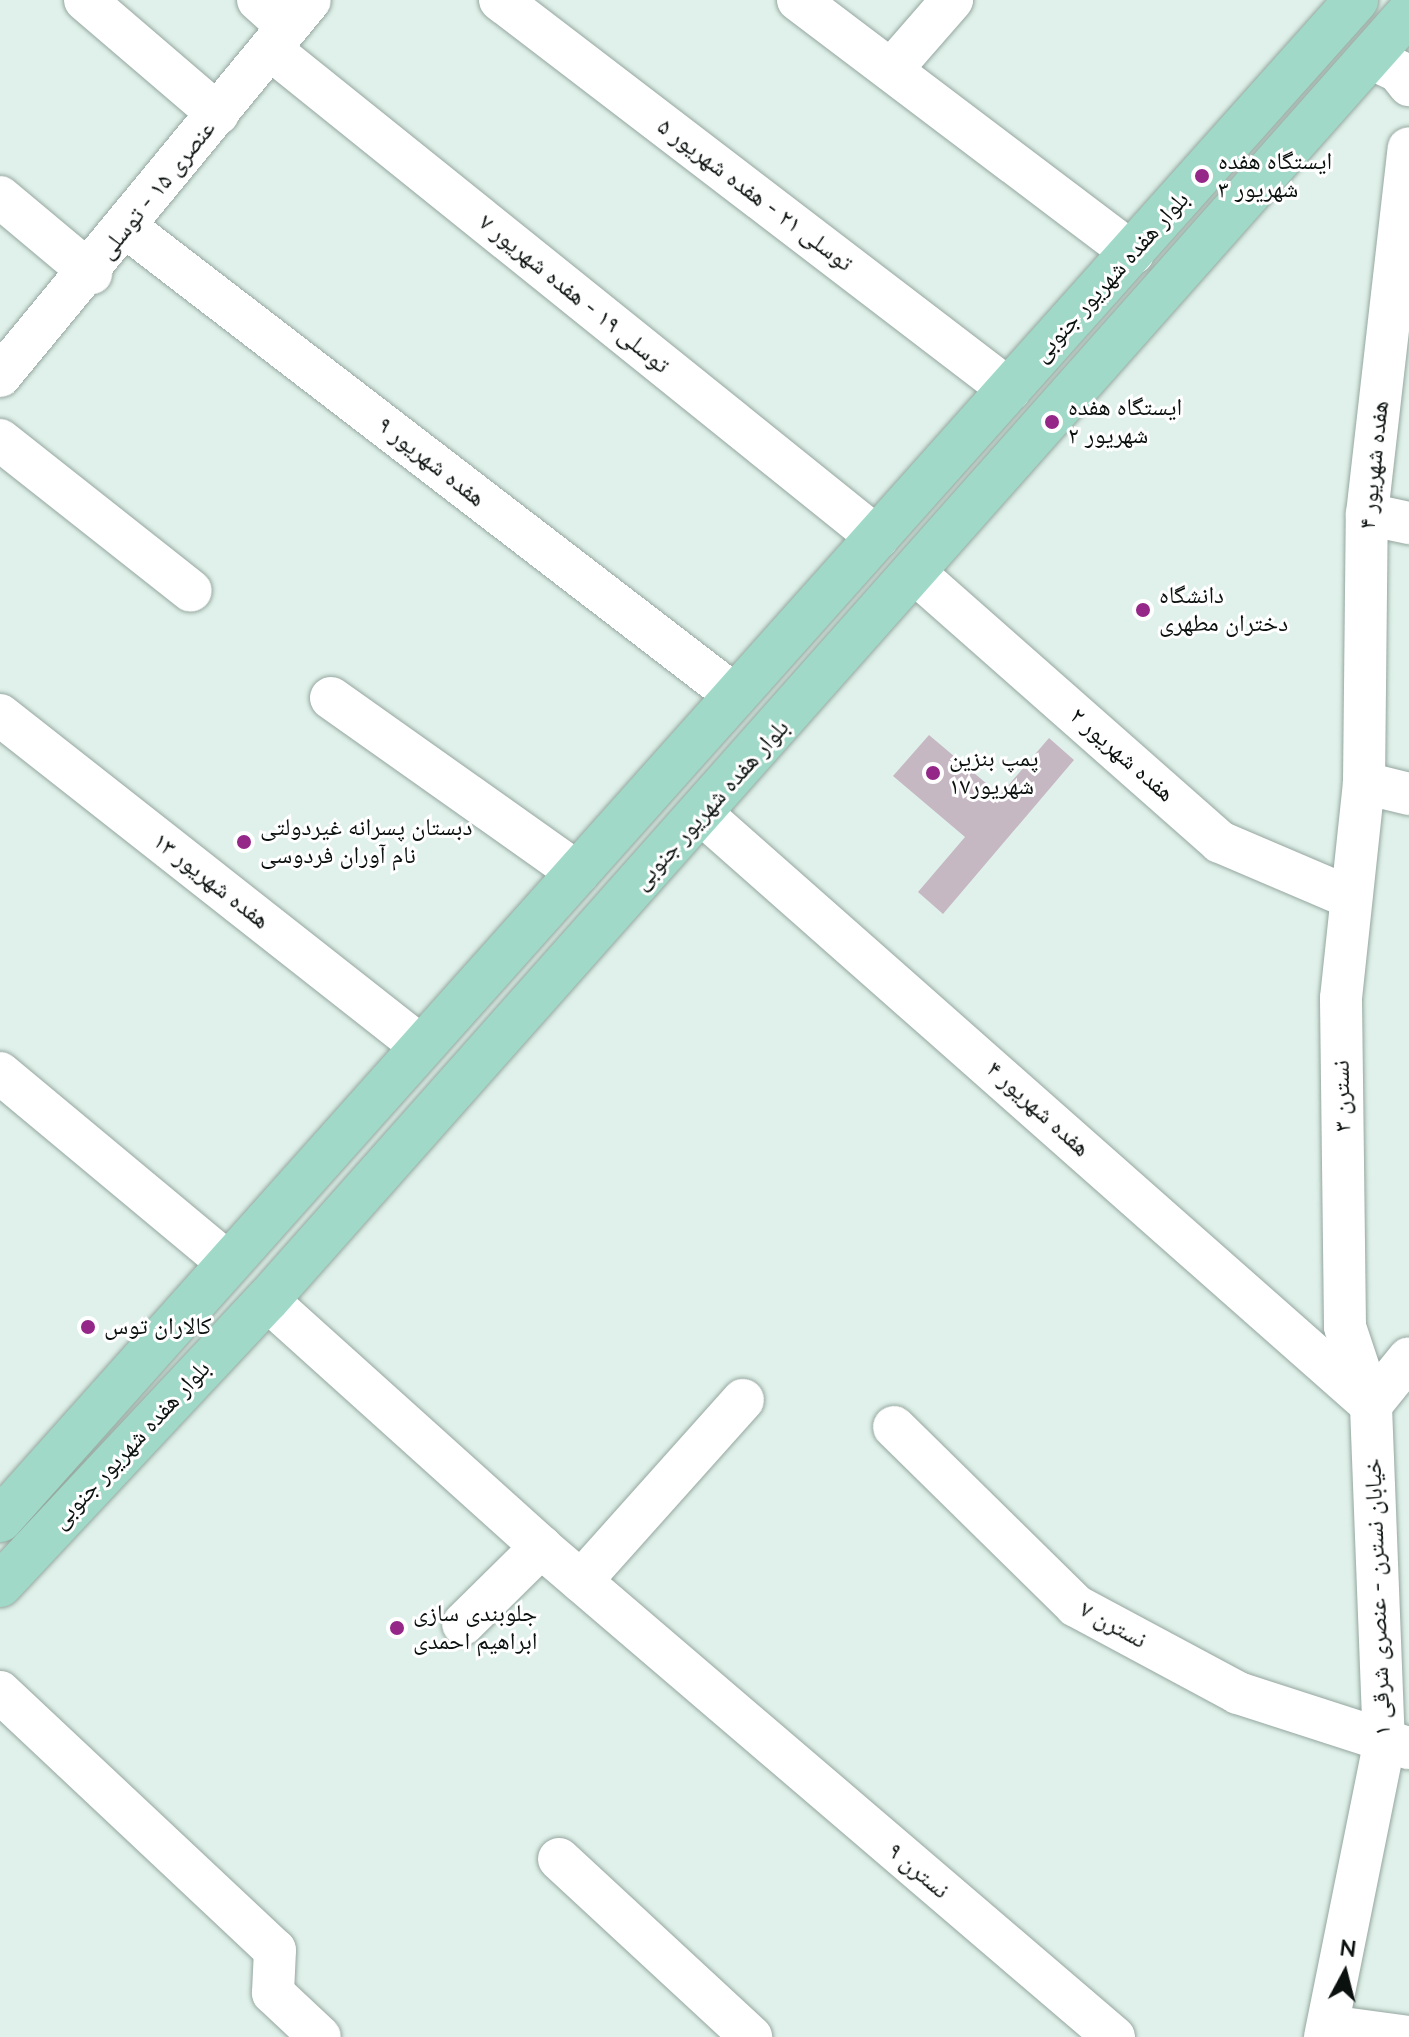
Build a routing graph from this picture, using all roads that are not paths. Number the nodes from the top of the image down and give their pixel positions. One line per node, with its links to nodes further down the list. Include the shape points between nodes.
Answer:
1 (85, 0): 11 (street)
2 (500, 0): 18 (street, توسلی ۲۱ - هفده شهریور ۵)
3 (798, 0): 9 (street)
4 (952, 0): 9 (street)
5 (1356, 0): 15 (main road, بلوار هفده شهریور جنوبی)
6 (1409, 13): 8 (main road, بلوار هفده شهریور جنوبی)
7 (281, 19): 11 (street, عنصری ۱۵ - توسلی); 22 (street, توسلی ۱۹ - هفده شهریور ۷)
8 (1370, 58): 10 (street, via 1398,71); 23 (main road, بلوار هفده شهریور جنوبی)
9 (891, 70): 15 (street)
10 (1409, 85)
11 (218, 114): 14 (street, عنصری ۱۵ - توسلی)
12 (1408, 173): 20 (street, هفده شهریور ۴)
13 (0, 197): 16 (street)
14 (127, 228): 16 (street, عنصری ۱۵ - توسلی); 25 (street, هفده شهریور ۹)
15 (1133, 253): 18 (main road, بلوار هفده شهریور جنوبی)
16 (91, 273): 17 (street, عنصری ۱۵ - توسلی)
17 (0, 376)
18 (1010, 390): 22 (main road, بلوار هفده شهریور جنوبی)
19 (0, 440): 24 (street)
20 (1367, 514): 21 (street); 28 (street, هفده شهریور ۴)
21 (1409, 523)
22 (878, 538): 25 (main road, بلوار هفده شهریور جنوبی)
23 (916, 574): 30 (main road, بلوار هفده شهریور جنوبی); 32 (street, هفده شهریور ۲, via 1220,842)
24 (191, 591)
25 (736, 696): 31 (main road, بلوار هفده شهریور جنوبی)
26 (331, 698): 31 (street)
27 (0, 715): 33 (street, هفده شهریور ۱۳)
28 (1364, 783): 29 (street); 32 (street, نسترن ۳)
29 (1409, 794)
30 (702, 814): 36 (main road, بلوار هفده شهریور جنوبی); 38 (street, هفده شهریور ۴)
31 (578, 873): 33 (main road, بلوار هفده شهریور جنوبی)
32 (1351, 898): 37 (street, نسترن ۳, via 1341,998)
33 (422, 1047): 35 (main road, بلوار هفده شهریور جنوبی)
34 (0, 1073): 35 (street)
35 (229, 1264): 43 (main road, بلوار هفده شهریور جنوبی)
36 (267, 1300): 44 (street, نسترن ۹); 46 (main road, بلوار هفده شهریور جنوبی)
37 (1345, 1327): 38 (street, via 1343,1346 1332,1355); 41 (street, نسترن ۳)
38 (1306, 1348): 41 (street, هفده شهریور ۴)
39 (1409, 1358): 41 (street)
40 (743, 1400): 45 (street)
41 (1390, 1408): 49 (street, خیابان نسترن - عنصری شرقی ۱)
42 (894, 1427): 49 (street, نسترن ۷, via 1076,1606 1238,1693)
43 (0, 1520)
44 (541, 1547): 45 (street, نسترن ۹); 47 (street)
45 (581, 1581): 54 (street, نسترن ۹)
46 (0, 1585)
47 (463, 1624)
48 (0, 1692): 52 (street, via 275,1950 273,1993)
49 (1396, 1747): 51 (street, خیابان نسترن - عنصری شرقی ۱)
50 (559, 1859): 53 (street)
51 (1326, 2032): 55 (street)
52 (320, 2037)
53 (751, 2037)
54 (1114, 2037)
55 (1409, 2037)

